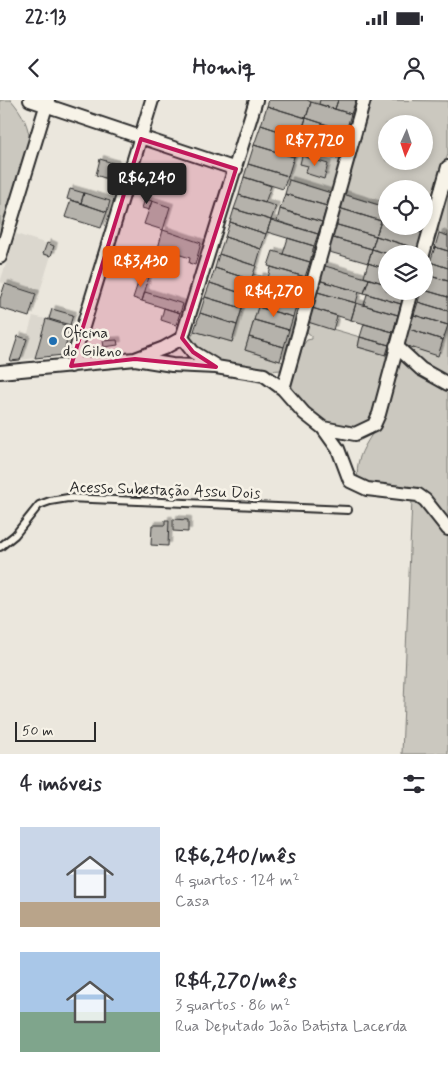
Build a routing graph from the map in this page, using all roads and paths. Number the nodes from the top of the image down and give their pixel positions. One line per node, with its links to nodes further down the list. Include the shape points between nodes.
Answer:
1 (30, 100): 5 (street)
2 (152, 100): 6 (street)
3 (256, 100): 8 (street)
4 (364, 100): 19 (street)
5 (48, 103): 6 (street); 10 (street)
6 (141, 139): 8 (street); 15 (street)
7 (448, 167): 9 (street)
8 (236, 169): 12 (street)
9 (426, 245)
10 (0, 257)
11 (409, 300): 13 (street)
12 (182, 338): 14 (street); 16 (street, via 193,352)
13 (396, 346): 18 (street, via 422,369); 20 (street, via 374,425 354,434)
14 (135, 359): 15 (street); 16 (street, via 172,366)
15 (71, 366): 17 (street)
16 (216, 367): 19 (street, via 264,375)
17 (0, 372)
18 (448, 384)
19 (283, 389): 20 (street, via 304,413)
20 (323, 428): 22 (street, via 338,449 350,481 367,489 418,495)
21 (348, 510): 23 (lane, Acesso Subestação Assu Dois, via 68,498 39,505)
22 (448, 529)
23 (0, 547)

